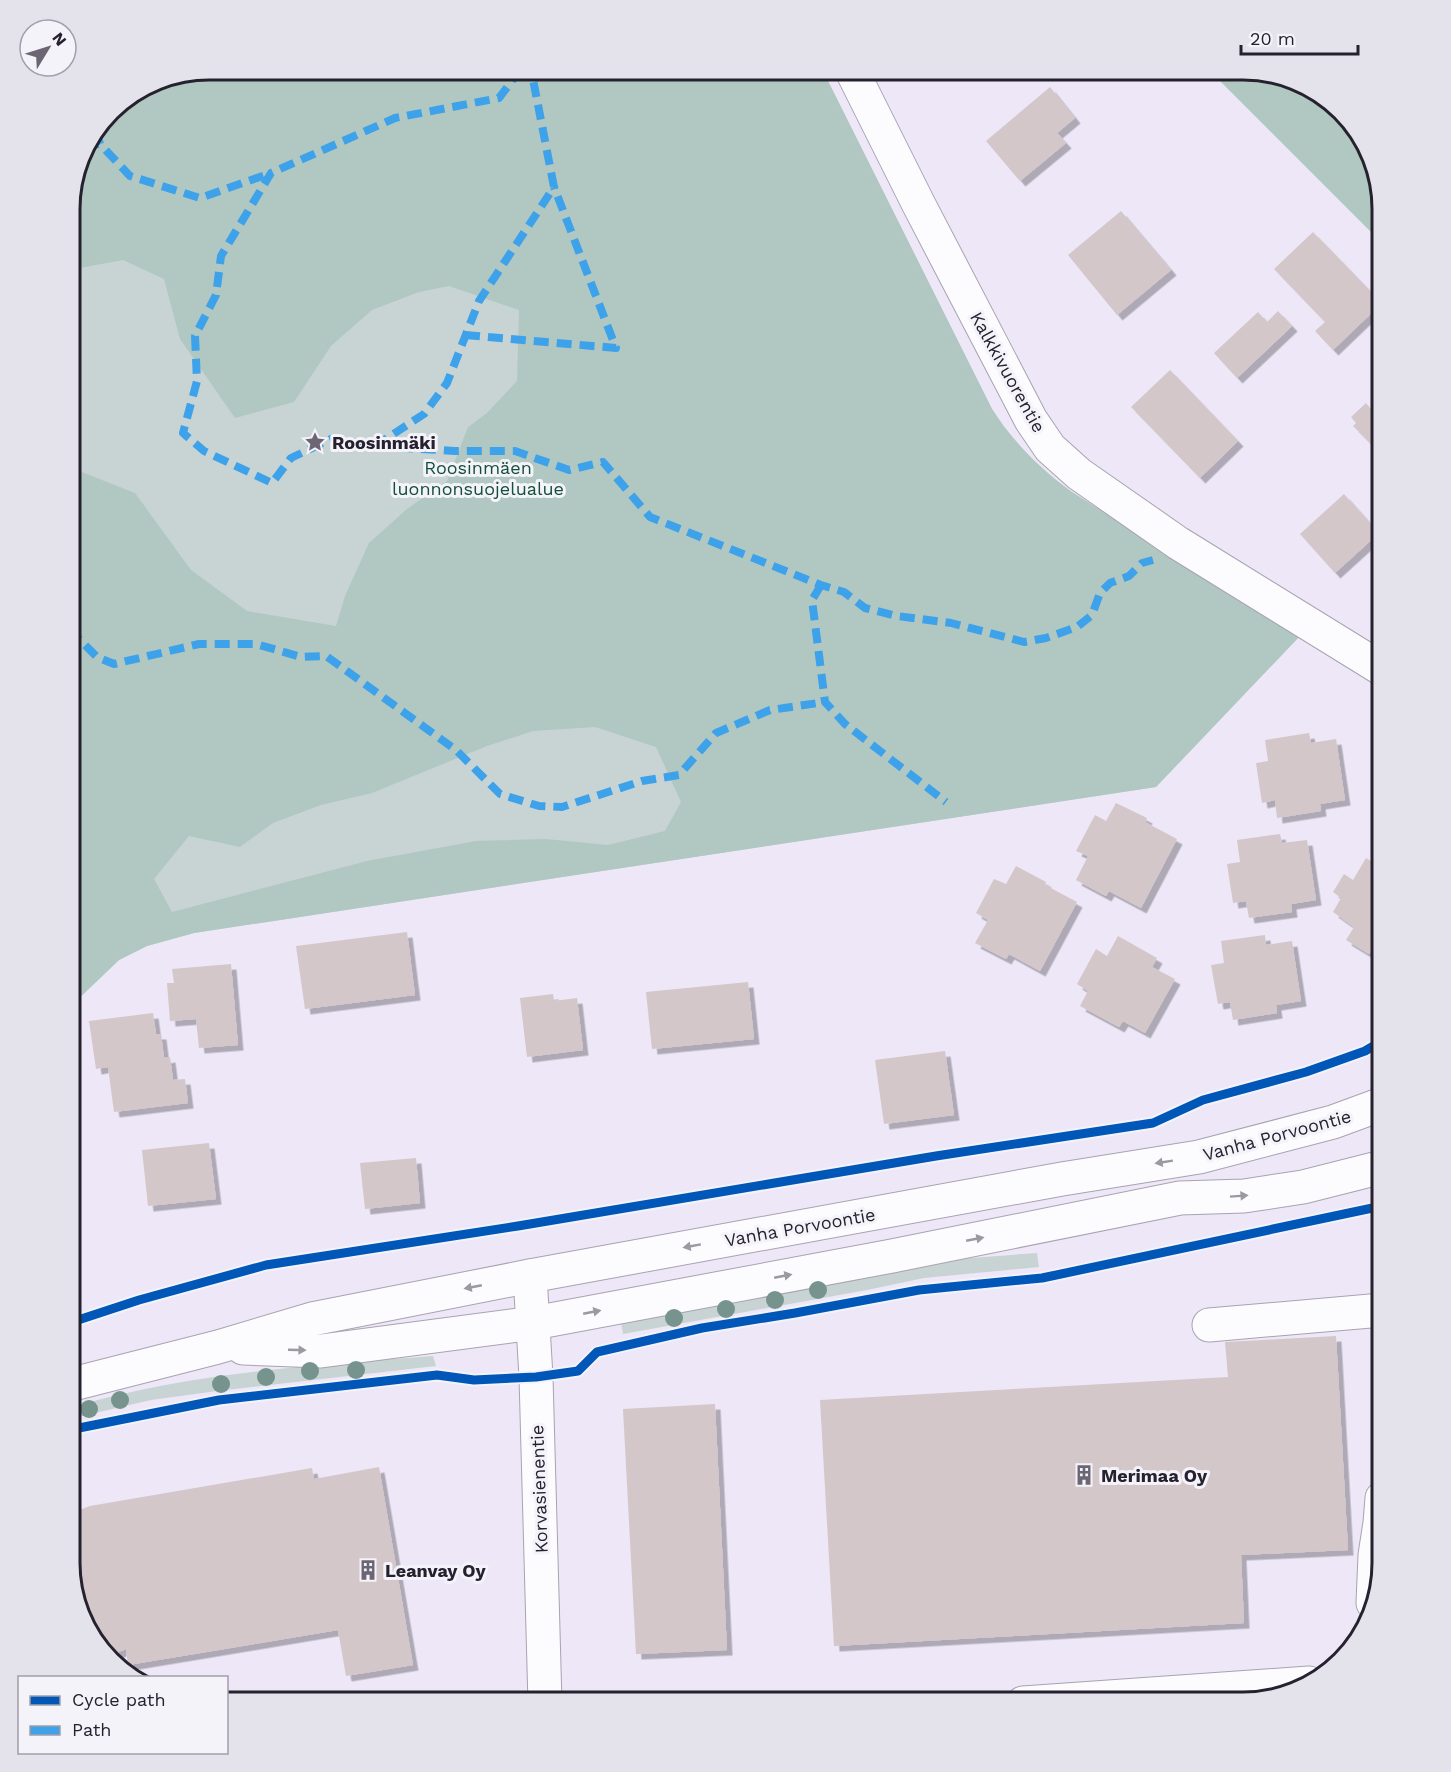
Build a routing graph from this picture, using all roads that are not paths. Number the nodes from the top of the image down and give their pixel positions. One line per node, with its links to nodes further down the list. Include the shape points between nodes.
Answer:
1 (856, 80): 2 (main road, Kalkkivuorentie, via 919,206 1050,448 1079,474 1178,543)
2 (1372, 663)
3 (1372, 1108): 5 (main road, Vanha Porvoontie, one-way to 5, via 1333,1122 1199,1157)
4 (1372, 1169): 7 (main road, Vanha Porvoontie, one-way to 4, via 1180,1198 1254,1194)
5 (530, 1276): 7 (main road, Korvasienentie); 9 (main road, Vanha Porvoontie, one-way to 9, via 312,1319)
6 (1372, 1311): 8 (main road)
7 (534, 1323): 9 (main road, Vanha Porvoontie, one-way to 7, via 321,1351); 12 (main road, Korvasienentie)
8 (1209, 1325)
9 (218, 1347): 10 (main road, Vanha Porvoontie)
10 (79, 1382)
11 (1287, 1685): 13 (main road)
12 (545, 1692)
13 (1180, 1692)

